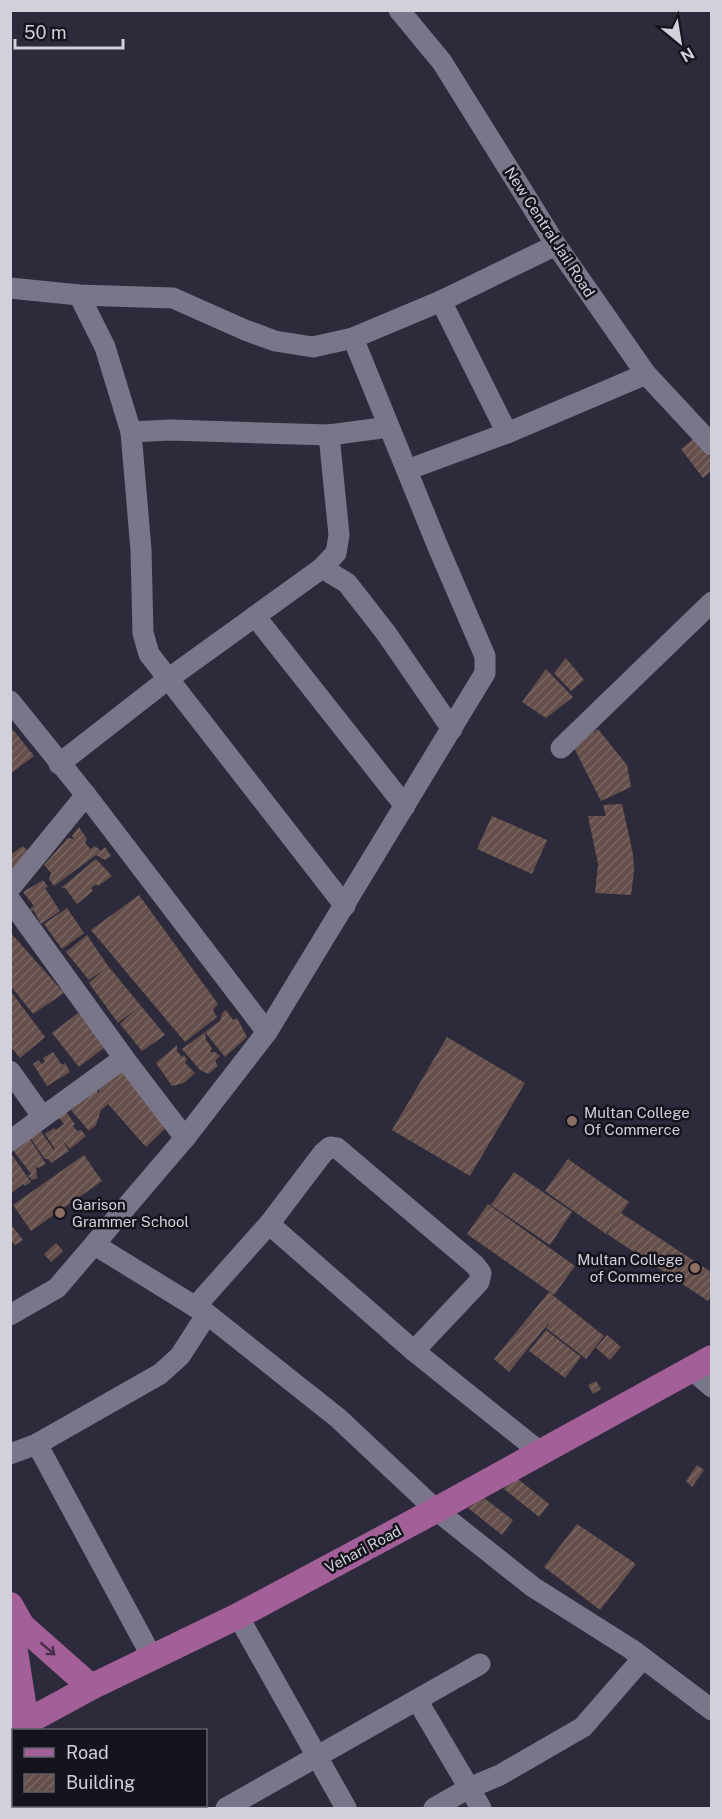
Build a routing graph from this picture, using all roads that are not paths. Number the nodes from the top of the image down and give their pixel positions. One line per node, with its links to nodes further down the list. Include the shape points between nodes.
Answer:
1 (399, 10): 2 (street, New Central Jail Road, via 442,62)
2 (556, 245): 5 (street); 7 (street, New Central Jail Road)
3 (10, 288): 4 (street)
4 (79, 295): 6 (street, via 173,298 275,341 313,347); 9 (street, via 105,347)
5 (441, 301): 6 (street); 10 (street)
6 (353, 338): 8 (street)
7 (646, 374): 10 (street); 12 (street, New Central Jail Road)
8 (389, 427): 11 (street); 13 (street)
9 (131, 432): 11 (street); 17 (street, via 143,633 148,654)
10 (507, 432): 13 (street)
11 (329, 435): 14 (street, via 339,536 336,553)
12 (711, 445)
13 (407, 470): 19 (street, via 485,656 485,673)
14 (322, 568): 16 (street); 19 (street, via 347,582)
15 (711, 602): 20 (street)
16 (255, 616): 17 (street); 23 (street)
17 (168, 679): 21 (street); 26 (street)
18 (10, 701): 21 (street)
19 (452, 729): 23 (street)
20 (561, 748)
21 (59, 764): 22 (street)
22 (86, 795): 24 (street); 27 (street)
23 (405, 806): 26 (street)
24 (10, 888)
25 (10, 900): 28 (street)
26 (345, 906): 27 (street)
27 (267, 1032): 31 (street)
28 (124, 1059): 30 (street); 31 (street)
29 (10, 1071): 30 (street)
30 (42, 1116): 32 (street)
31 (185, 1138): 34 (street)
32 (10, 1141)
33 (269, 1224): 35 (street); 37 (street); 37 (street, via 323,1153 330,1147 337,1148 475,1265 481,1273 479,1282)
34 (95, 1245): 35 (street); 36 (street, via 57,1288)
35 (201, 1310): 40 (street, via 180,1356 160,1374); 43 (street, via 338,1418)
36 (10, 1315)
37 (414, 1351): 41 (street)
38 (701, 1364): 39 (street); 41 (main road, Vehari Road)
39 (711, 1387)
40 (37, 1444): 42 (street); 47 (street)
41 (540, 1452): 43 (main road, Vehari Road)
42 (10, 1454)
43 (436, 1510): 45 (main road, Vehari Road); 48 (street, via 533,1587)
44 (10, 1605): 50 (main road, one-way to 50, via 22,1626)
45 (238, 1616): 47 (main road, Vehari Road); 54 (street)
46 (10, 1638): 53 (main road, via 14,1645)
47 (152, 1657): 50 (main road, Vehari Road)
48 (643, 1658): 52 (street); 55 (street, via 583,1726 500,1775)
49 (480, 1664): 51 (street)
50 (91, 1687): 53 (main road, Vehari Road)
51 (417, 1700): 54 (street); 55 (street)
52 (711, 1710)
53 (18, 1726)
54 (316, 1757): 56 (street); 57 (street)
55 (469, 1788): 58 (street); 59 (street)
56 (226, 1809)
57 (346, 1809)
58 (434, 1809)
59 (481, 1809)

